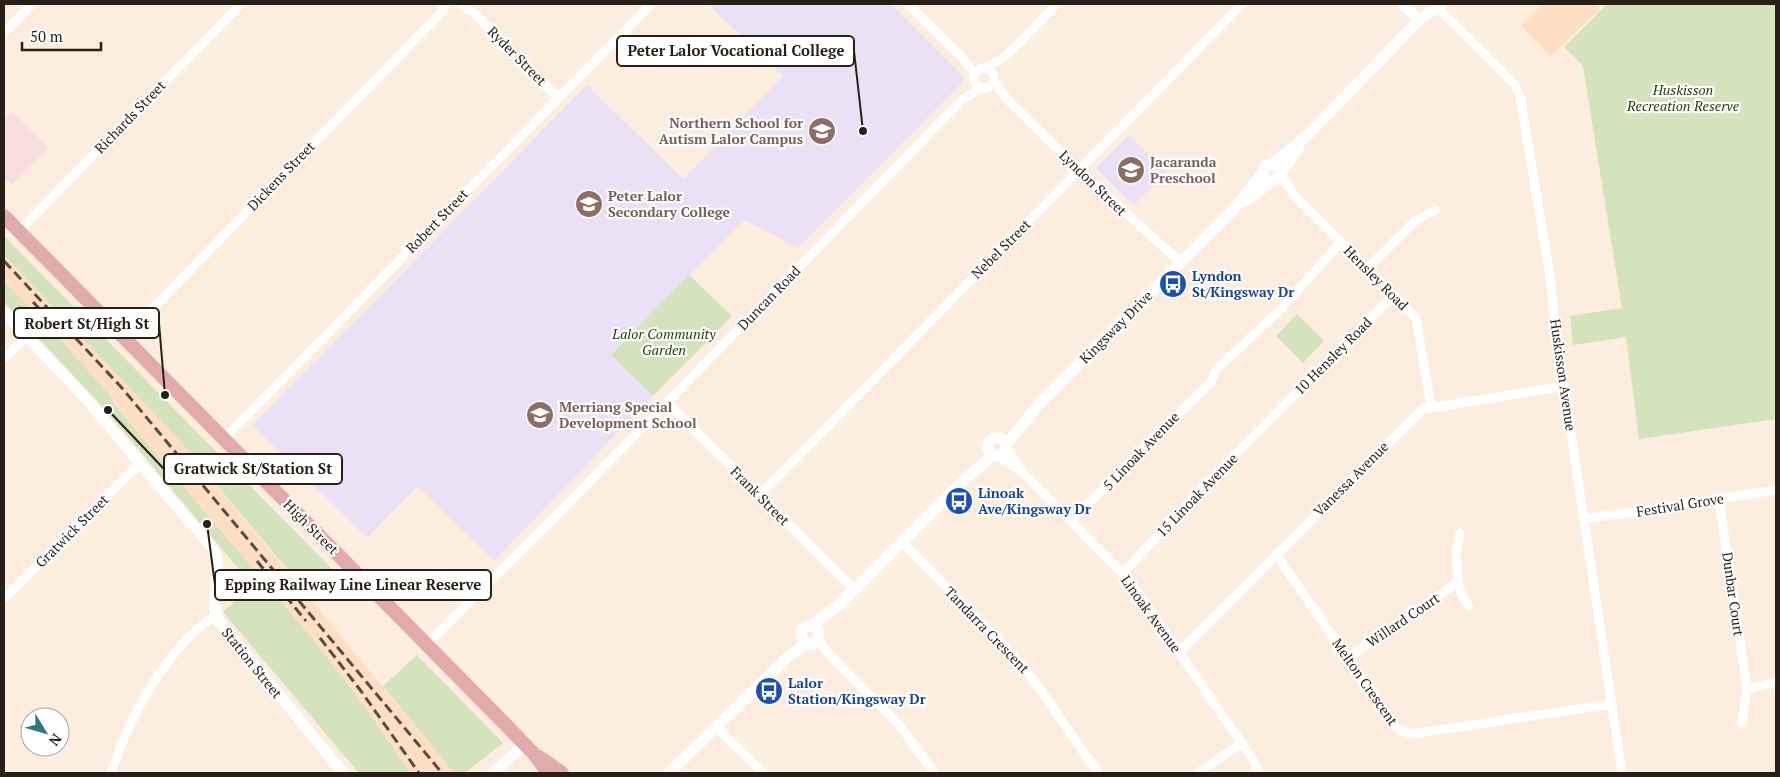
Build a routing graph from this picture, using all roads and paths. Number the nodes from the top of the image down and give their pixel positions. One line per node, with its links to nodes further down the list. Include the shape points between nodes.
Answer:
1 (32, 4): 16 (street)
2 (241, 4): 34 (street, Richards Street)
3 (446, 4): 13 (street, Dickens Street)
4 (456, 4): 13 (street, Dickens Street)
5 (461, 4): 14 (street, Ryder Street)
6 (468, 4): 14 (street, Ryder Street)
7 (651, 4): 23 (street, Robert Street)
8 (908, 4): 18 (street)
9 (1057, 4): 17 (street)
10 (1242, 4): 28 (street, Nebel Street)
11 (1402, 4): 15 (street)
12 (1440, 6): 15 (street, Kingsway Drive); 43 (street, Huskisson Avenue, via 1515,85 1520,96)
13 (439, 15): 41 (street, Dickens Street)
14 (476, 15): 23 (street, Ryder Street)
15 (1419, 20): 26 (street, Kingsway Drive)
16 (4, 33)
17 (1007, 55): 19 (street); 21 (street)
18 (962, 56): 19 (street); 20 (street)
19 (985, 68): 20 (street); 21 (street, Lyndon Street)
20 (974, 77): 22 (street); 24 (street, Duncan Road)
21 (993, 78): 22 (street, Duncan Road); 25 (street, Lyndon Street)
22 (983, 88): 24 (street, Duncan Road); 25 (street, Lyndon Street)
23 (558, 98): 47 (street, Robert Street)
24 (962, 100): 44 (street, Duncan Road)
25 (1009, 101): 28 (street, Lyndon Street)
26 (1307, 136): 27 (street, Kingsway Drive); 30 (street, Kingsway Drive)
27 (1272, 164): 29 (street, via 1264,167); 30 (street, via 1278,166)
28 (1079, 170): 36 (street, Lyndon Street); 51 (street, Nebel Street)
29 (1262, 173): 30 (street, via 1264,179); 31 (street, Kingsway Drive)
30 (1276, 178): 31 (street, Kingsway Drive); 35 (street, Hensley Road)
31 (1235, 208): 36 (street, Kingsway Drive)
32 (1435, 210): 37 (street, via 1415,221)
33 (4, 216): 34 (main road, High Street)
34 (19, 231): 41 (main road, High Street)
35 (1341, 242): 37 (street, Hensley Road); 54 (street, 5 Linoak Avenue, via 1281,309 1216,370 1211,382)
36 (1180, 262): 48 (street, Kingsway Drive)
37 (1367, 269): 38 (street, Hensley Road)
38 (1394, 295): 45 (street, Hensley Road, via 1418,324); 46 (street, 10 Hensley Road)
39 (4, 312): 40 (street, Station Street)
40 (27, 336): 42 (street); 49 (street, Station Street)
41 (124, 338): 47 (main road, High Street)
42 (4, 359)
43 (1565, 386): 45 (street, Vanessa Avenue); 53 (street, Huskisson Avenue)
44 (667, 402): 51 (street, Frank Street); 65 (street, Duncan Road)
45 (1431, 406): 57 (street, Vanessa Avenue, via 1411,419)
46 (1272, 418): 58 (street, 15 Linoak Avenue)
47 (224, 439): 65 (main road, High Street)
48 (998, 448): 54 (street, Linoak Avenue); 56 (street, Kingsway Drive)
49 (141, 462): 61 (street, Gratwick Street); 63 (street, Station Street, via 215,553)
50 (1776, 490): 52 (street, Festival Grove)
51 (760, 495): 60 (street, Frank Street)
52 (1719, 499): 53 (street, Festival Grove); 69 (street, Dunbar Court)
53 (1584, 520): 70 (street, Huskisson Avenue)
54 (1071, 522): 58 (street, Linoak Avenue)
55 (1460, 533): 59 (street, via 1456,552)
56 (902, 542): 60 (street, Kingsway Drive); 83 (street, Tandarra Crescent, via 1024,666)
57 (1276, 554): 66 (street, Vanessa Avenue); 67 (street, Melton Crescent)
58 (1123, 573): 66 (street, Linoak Avenue)
59 (1458, 582): 62 (street); 67 (street, Willard Court)
60 (854, 589): 64 (street, Kingsway Drive)
61 (4, 599)
62 (1469, 606)
63 (216, 615): 75 (street, via 195,631 154,683 128,729); 76 (street, Station Street, via 230,637)
64 (811, 637): 72 (street, Kingsway Drive); 82 (street, via 901,727)
65 (427, 644): 74 (main road, High Street)
66 (1179, 652): 73 (street, Linoak Avenue)
67 (1348, 658): 70 (street, Melton Crescent, via 1393,725 1412,734)
68 (1776, 682): 69 (street)
69 (1747, 689): 71 (street, Dunbar Court)
70 (1612, 704): 86 (street, Huskisson Avenue)
71 (1742, 723)
72 (717, 728): 80 (street, Kingsway Drive); 81 (street)
73 (1242, 743): 84 (street); 85 (street, Linoak Avenue)
74 (530, 749): 77 (street); 78 (main road, High Street); 79 (main road, High Street)
75 (111, 773)
76 (343, 773)
77 (493, 773)
78 (548, 773)
79 (562, 773)
80 (669, 773)
81 (764, 773)
82 (934, 773)
83 (1098, 773)
84 (1198, 773)
85 (1259, 773)
86 (1622, 773)

